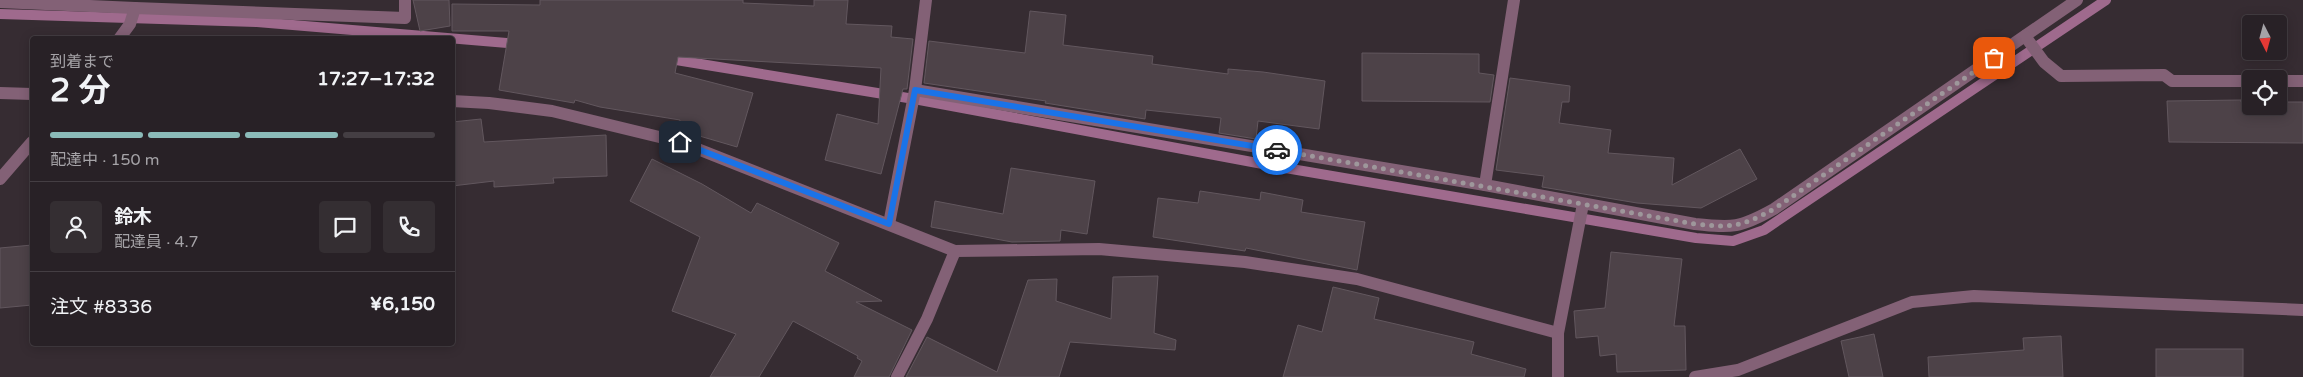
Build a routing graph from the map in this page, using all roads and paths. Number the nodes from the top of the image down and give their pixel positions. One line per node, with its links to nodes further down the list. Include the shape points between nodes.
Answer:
1 (405, 0): 6 (street, via 405,18)
2 (926, 0): 12 (street)
3 (1514, 0): 18 (street)
4 (2077, 0): 8 (street)
5 (0, 2): 6 (street)
6 (133, 15): 7 (street)
7 (121, 36)
8 (2031, 45): 9 (street, via 2052,71 2062,76 2164,75 2172,81); 19 (street, via 1749,223 1727,227)
9 (2242, 81)
10 (2287, 81): 11 (street)
11 (2303, 81)
12 (915, 90): 18 (street); 20 (street)
13 (0, 93): 14 (street)
14 (30, 94)
15 (455, 101): 20 (street, via 552,110 680,142)
16 (30, 144): 17 (street)
17 (0, 179)
18 (1485, 185): 19 (street)
19 (1581, 213): 23 (street)
20 (889, 224): 21 (street)
21 (955, 251): 23 (street, via 1099,249 1245,262 1357,279); 24 (street, via 927,319)
22 (2303, 310): 26 (street, via 1974,296 1912,302 1738,370)
23 (1558, 333): 25 (street)
24 (897, 377)
25 (1558, 377)
26 (1695, 377)

